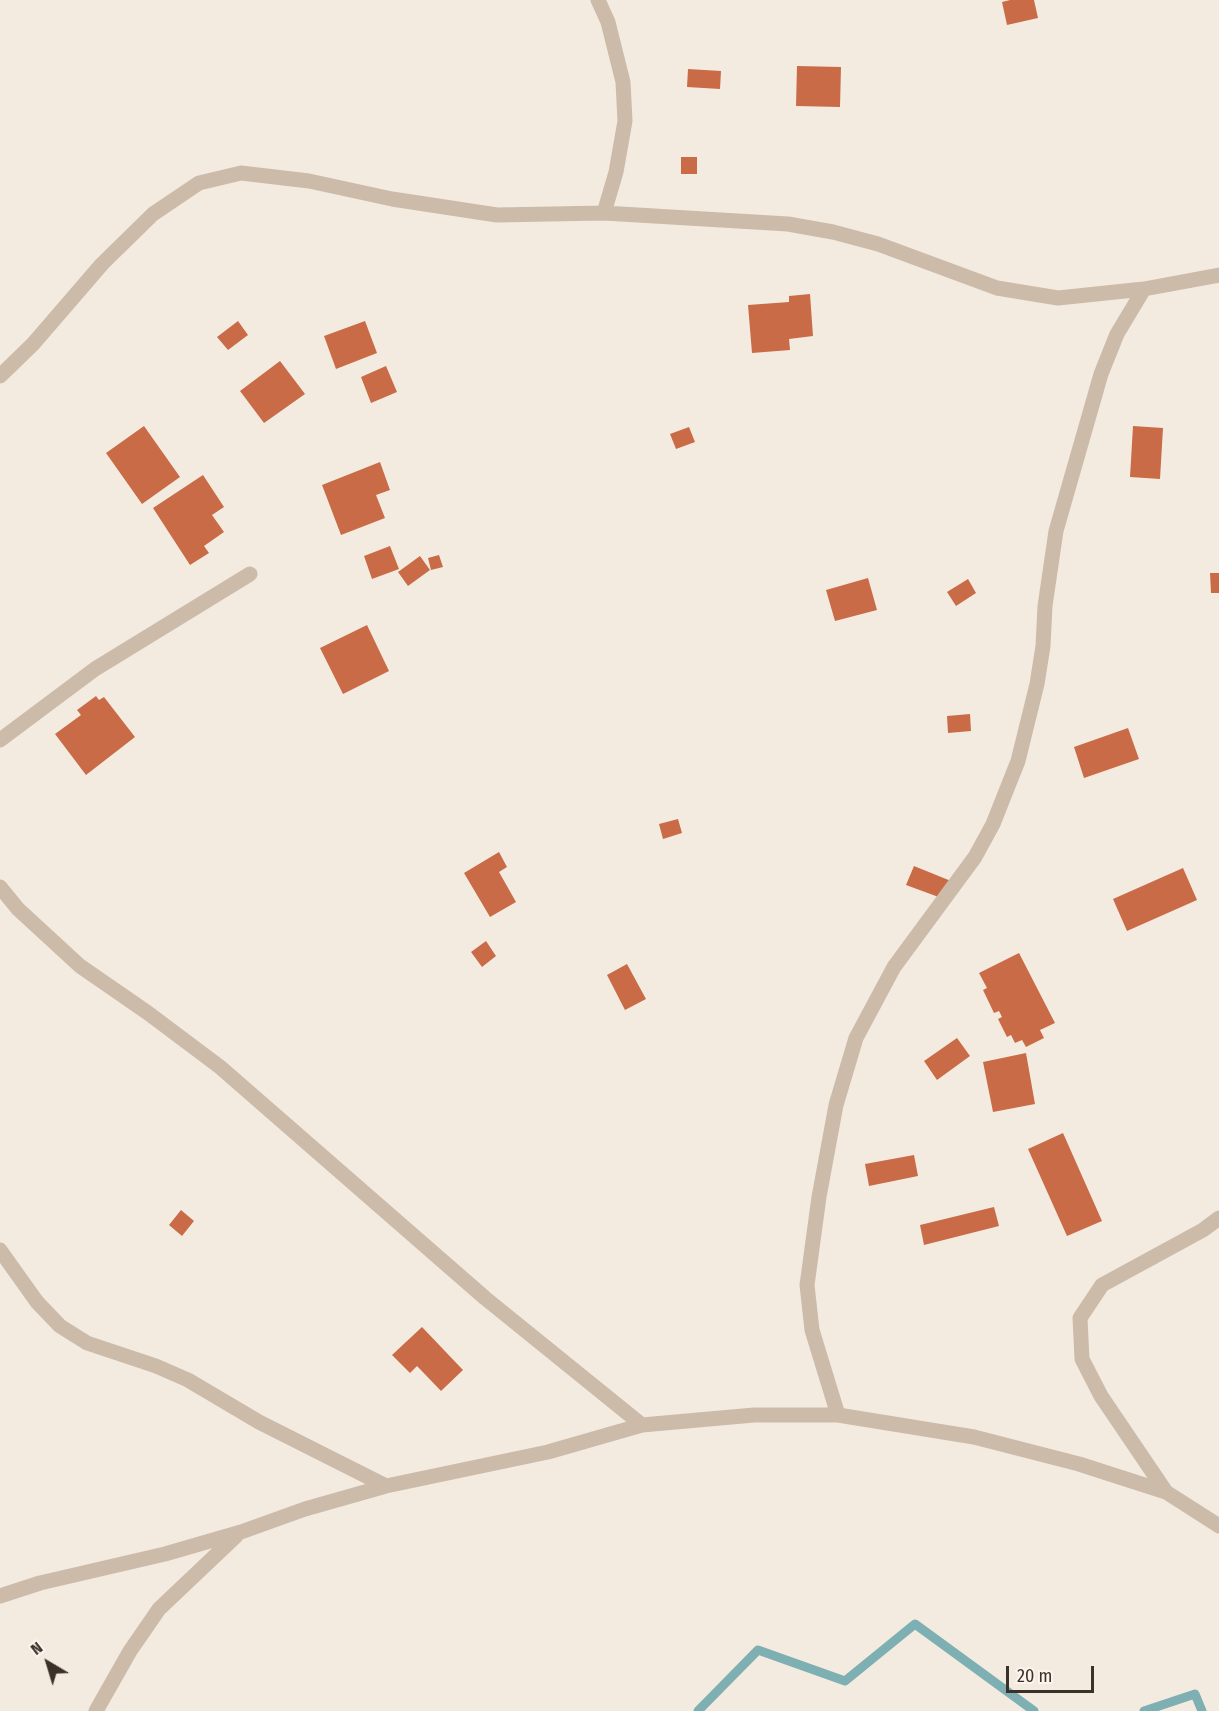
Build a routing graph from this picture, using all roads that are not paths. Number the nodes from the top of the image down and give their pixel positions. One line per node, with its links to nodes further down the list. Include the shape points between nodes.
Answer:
1 (598, 0): 2 (street, via 608,22 623,82 625,121)
2 (604, 213): 4 (street, via 788,224 833,232 878,244 997,288 1058,298); 5 (street, via 497,215 309,181 241,173 199,183 153,214)
3 (1219, 275): 4 (street)
4 (1144, 289): 11 (street, via 1117,334 1101,374 1056,531 1037,684 1018,761 975,857 894,967 856,1038 836,1105 807,1285 812,1330)
5 (0, 376)
6 (250, 574): 7 (street, via 95,669)
7 (0, 740)
8 (0, 887): 12 (street, via 18,909 80,966 220,1067 484,1298)
9 (1219, 1218): 14 (street, via 1102,1286 1080,1318 1082,1359 1101,1396)
10 (0, 1250): 13 (street, via 37,1302 60,1326 87,1343 188,1380 259,1422)
11 (838, 1415): 12 (street, via 754,1415); 14 (street, via 974,1437)
12 (642, 1425): 13 (street, via 548,1452)
13 (386, 1486): 16 (street)
14 (1166, 1492): 15 (street)
15 (1219, 1526)
16 (241, 1532): 17 (street); 18 (street, via 159,1609)
17 (0, 1596)
18 (96, 1711)

